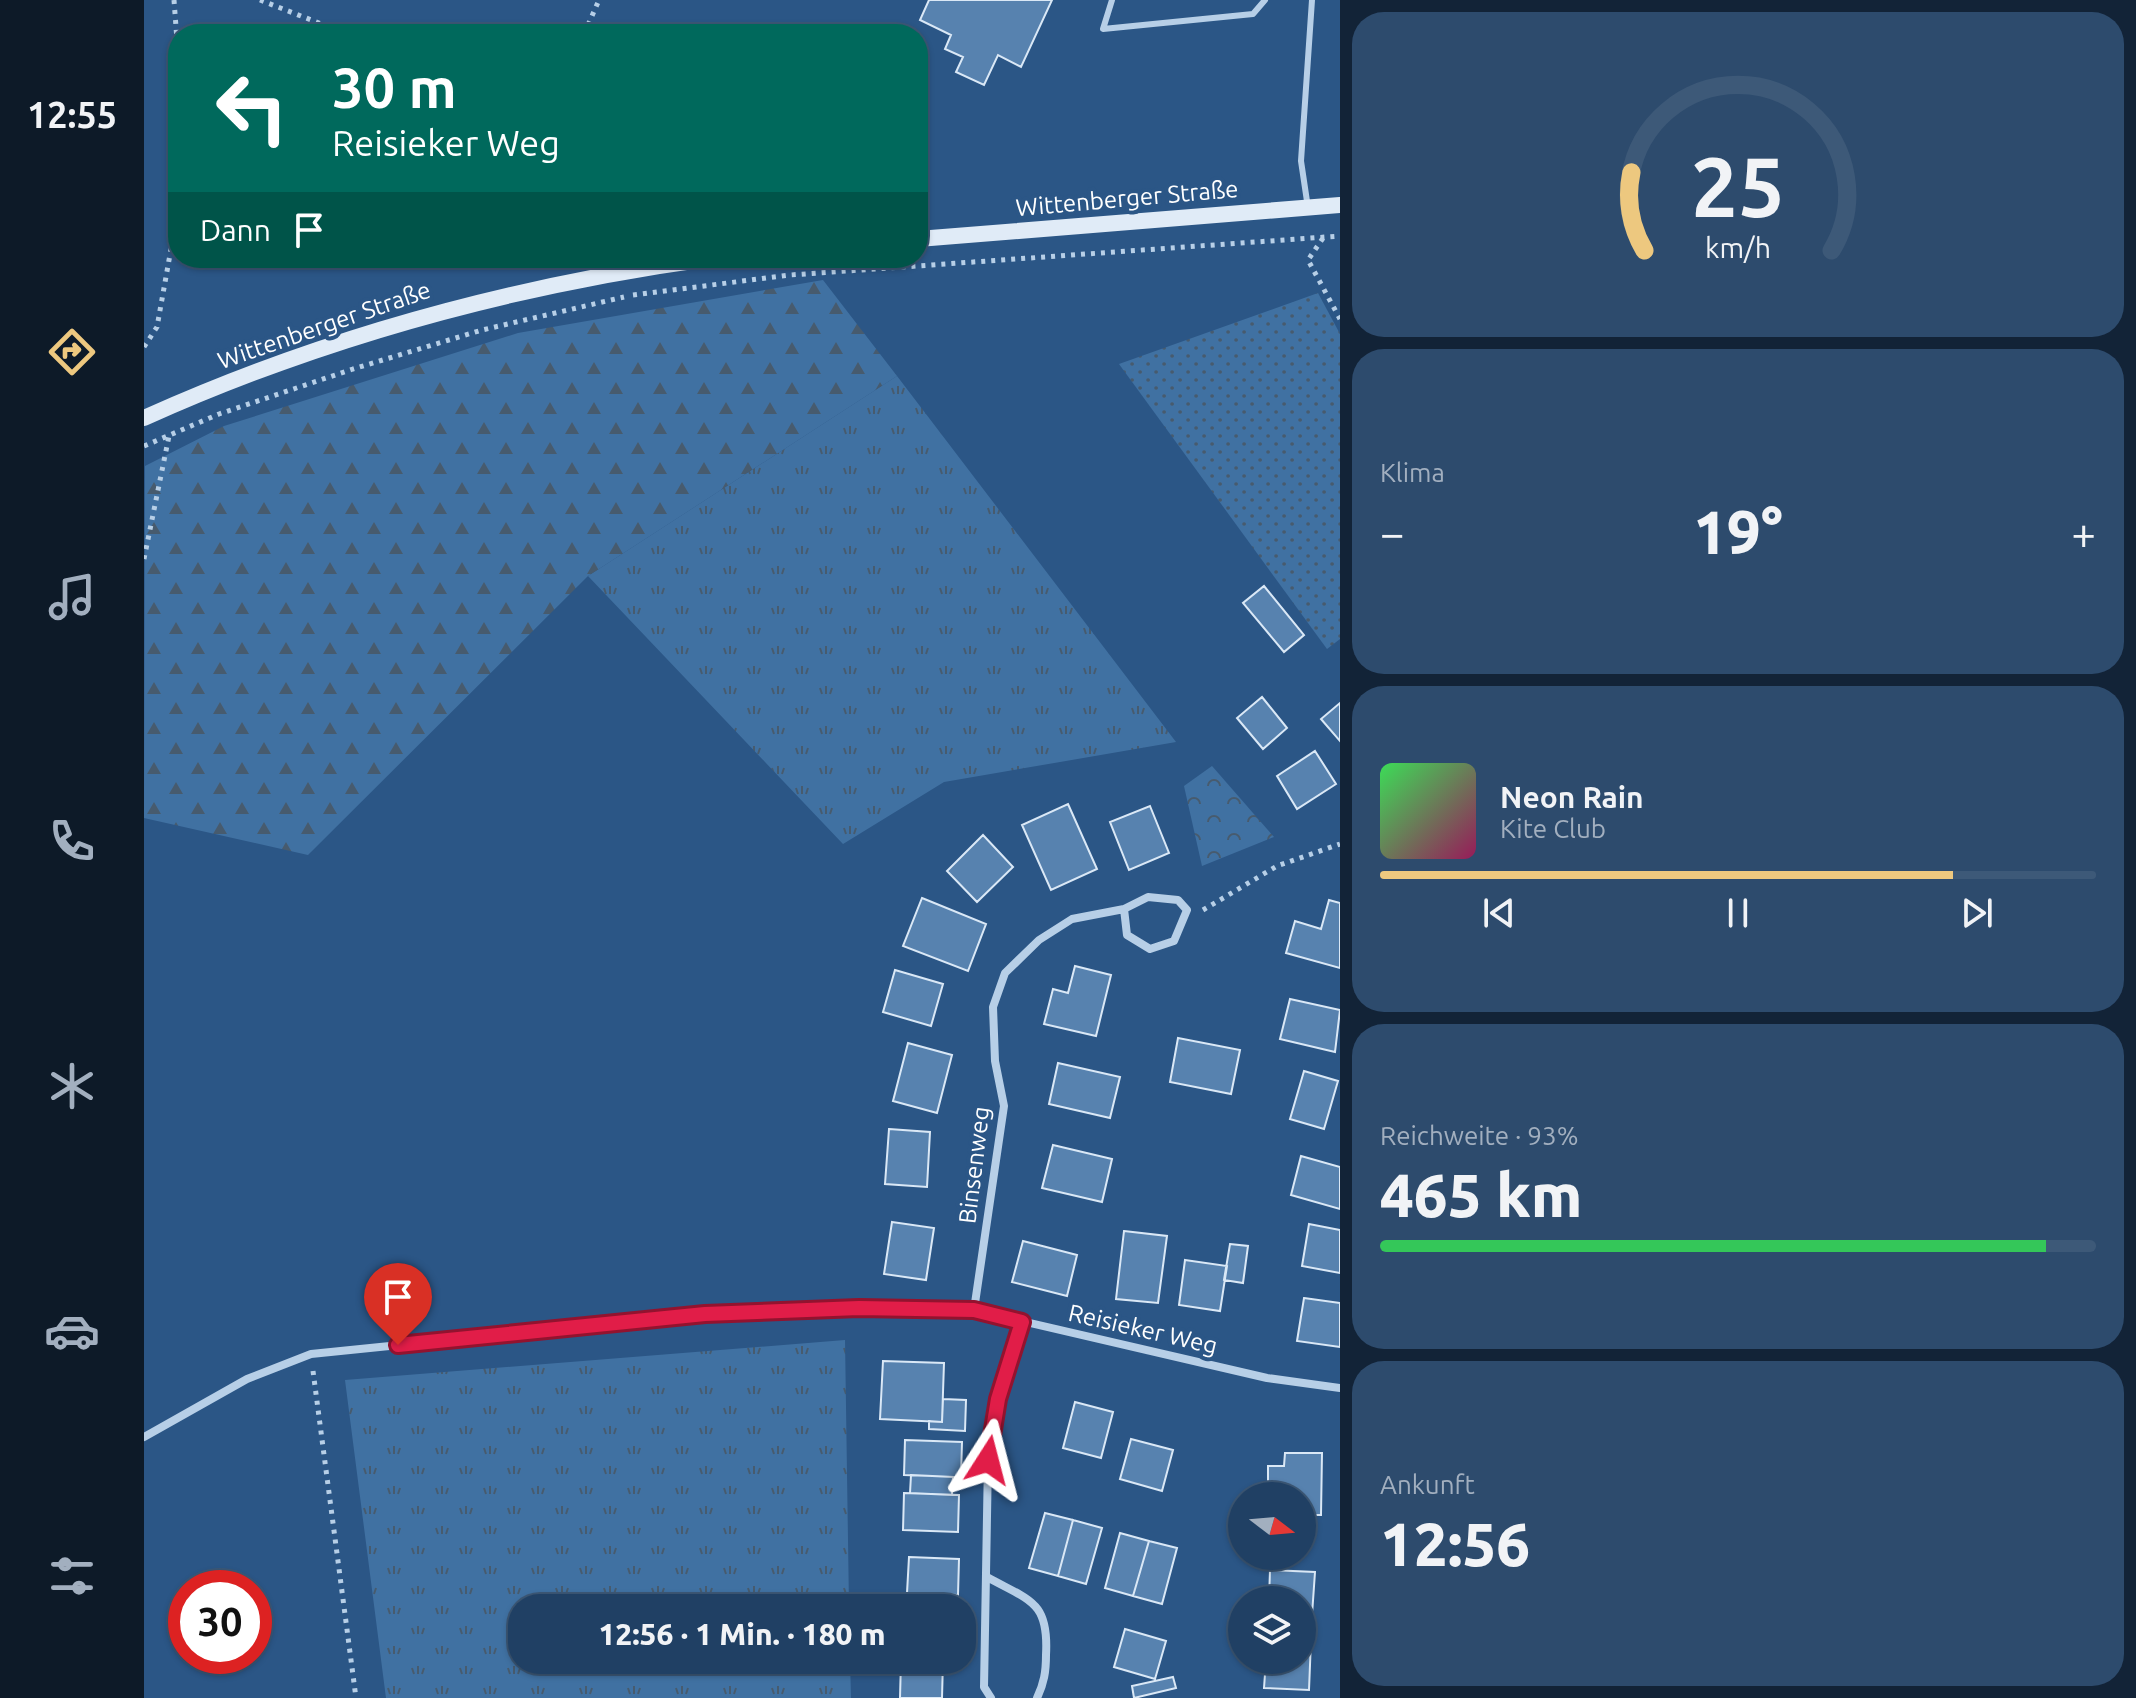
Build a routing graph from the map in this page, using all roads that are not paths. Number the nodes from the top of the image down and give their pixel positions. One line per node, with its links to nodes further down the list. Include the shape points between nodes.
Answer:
1 (1112, 0): 2 (lane, via 1103,29 1253,14)
2 (1265, 0)
3 (1312, 0): 5 (lane, via 1301,161)
4 (1340, 205): 5 (main road, Wittenberger Straße)
5 (1308, 208): 6 (main road, Wittenberger Straße)
6 (928, 238)
7 (644, 268): 8 (main road, Wittenberger Straße, via 448,308 331,343)
8 (144, 418)
9 (1124, 909): 9 (street, Binsenweg, via 1148,897 1178,900 1187,910 1174,941 1150,949 1127,935); 10 (street, Binsenweg, via 1072,919 1039,940 1005,973 993,1007 1004,1106)
10 (974, 1310): 11 (street, Reisieker Weg); 13 (street, Reisieker Weg, via 705,1314 311,1354 247,1379)
11 (1022, 1322): 12 (street, Reisieker Weg, via 1267,1378); 14 (street, via 998,1399 988,1460)
12 (1340, 1388)
13 (144, 1437)
14 (987, 1577): 15 (street, via 984,1687); 16 (street, via 1034,1603 1048,1625 1045,1682)
15 (991, 1698)
16 (1037, 1698)

